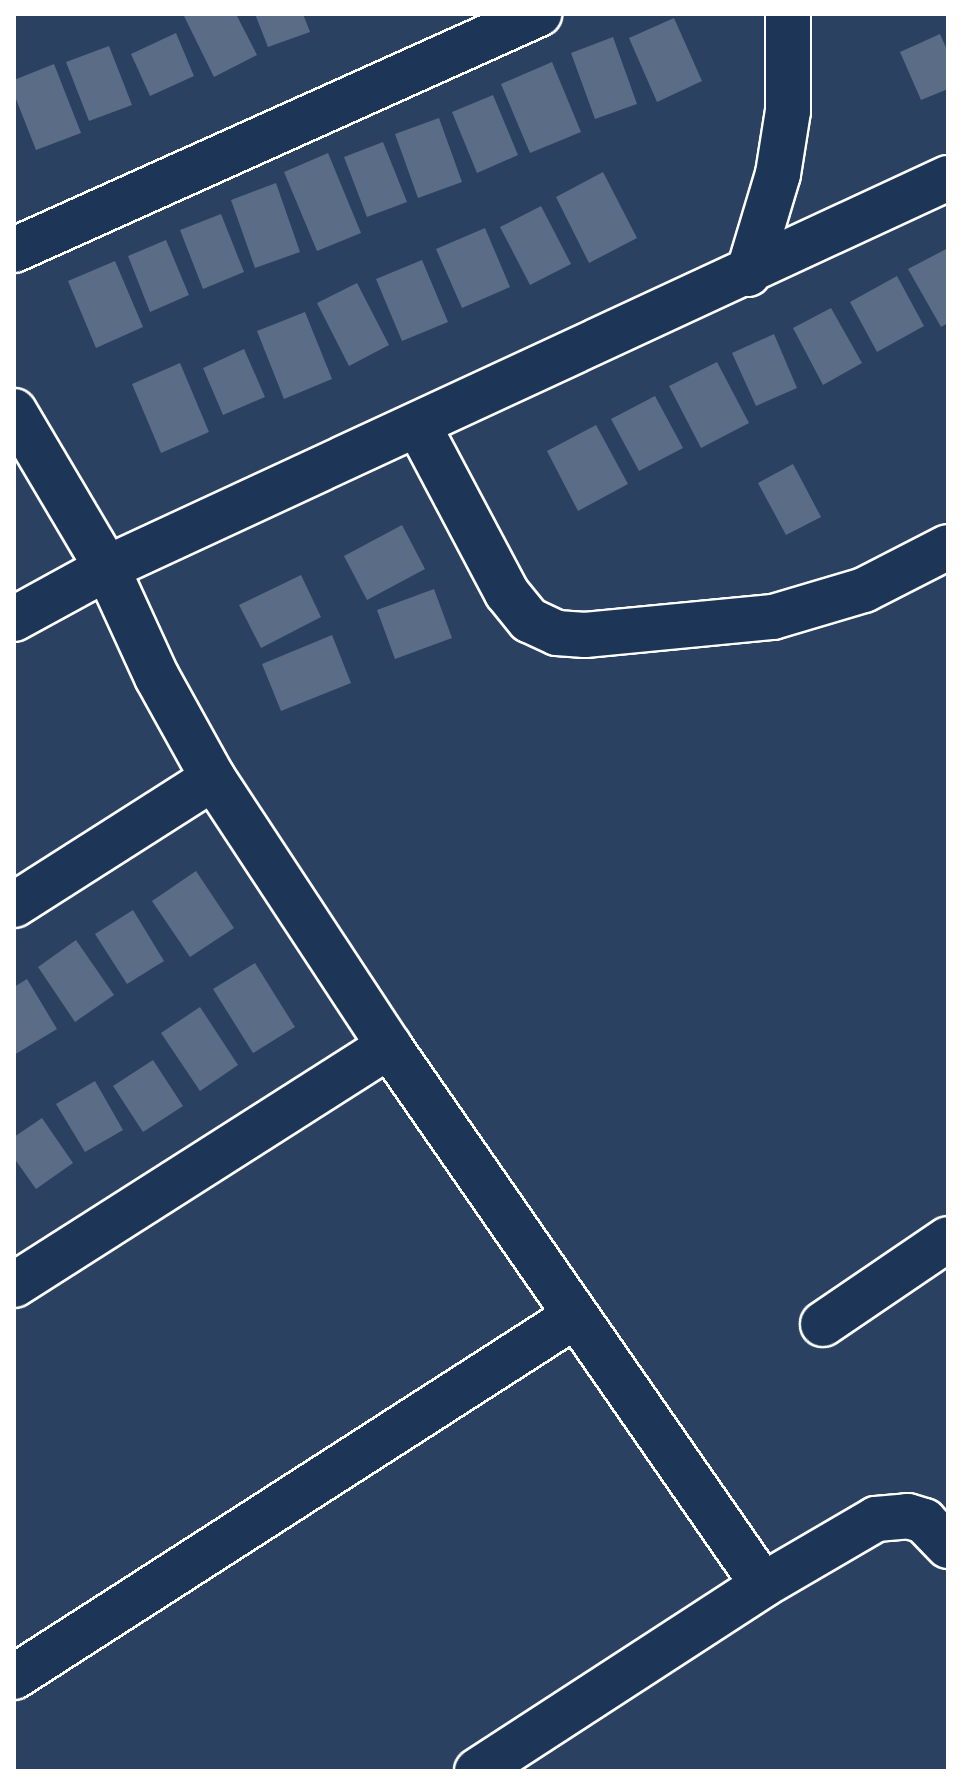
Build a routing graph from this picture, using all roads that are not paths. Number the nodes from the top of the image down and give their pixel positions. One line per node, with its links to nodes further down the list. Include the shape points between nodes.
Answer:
1 (539, 14): 4 (street)
2 (788, 14): 5 (street, via 788,111 778,174)
3 (948, 178): 5 (street)
4 (14, 250)
5 (748, 274): 7 (street)
6 (14, 411): 9 (street)
7 (418, 425): 8 (street, via 507,593 529,620 557,633 585,635 773,617 864,590); 9 (street)
8 (948, 547)
9 (107, 568): 10 (street); 11 (street, via 157,677)
10 (14, 619)
11 (213, 778): 12 (street); 13 (street)
12 (14, 905)
13 (389, 1046): 15 (street); 16 (street)
14 (948, 1239): 17 (street)
15 (14, 1285)
16 (575, 1316): 19 (street); 20 (street)
17 (823, 1324)
18 (948, 1546): 19 (street, via 924,1521 908,1516 876,1519)
19 (763, 1585): 21 (street)
20 (14, 1677)
21 (477, 1771)

